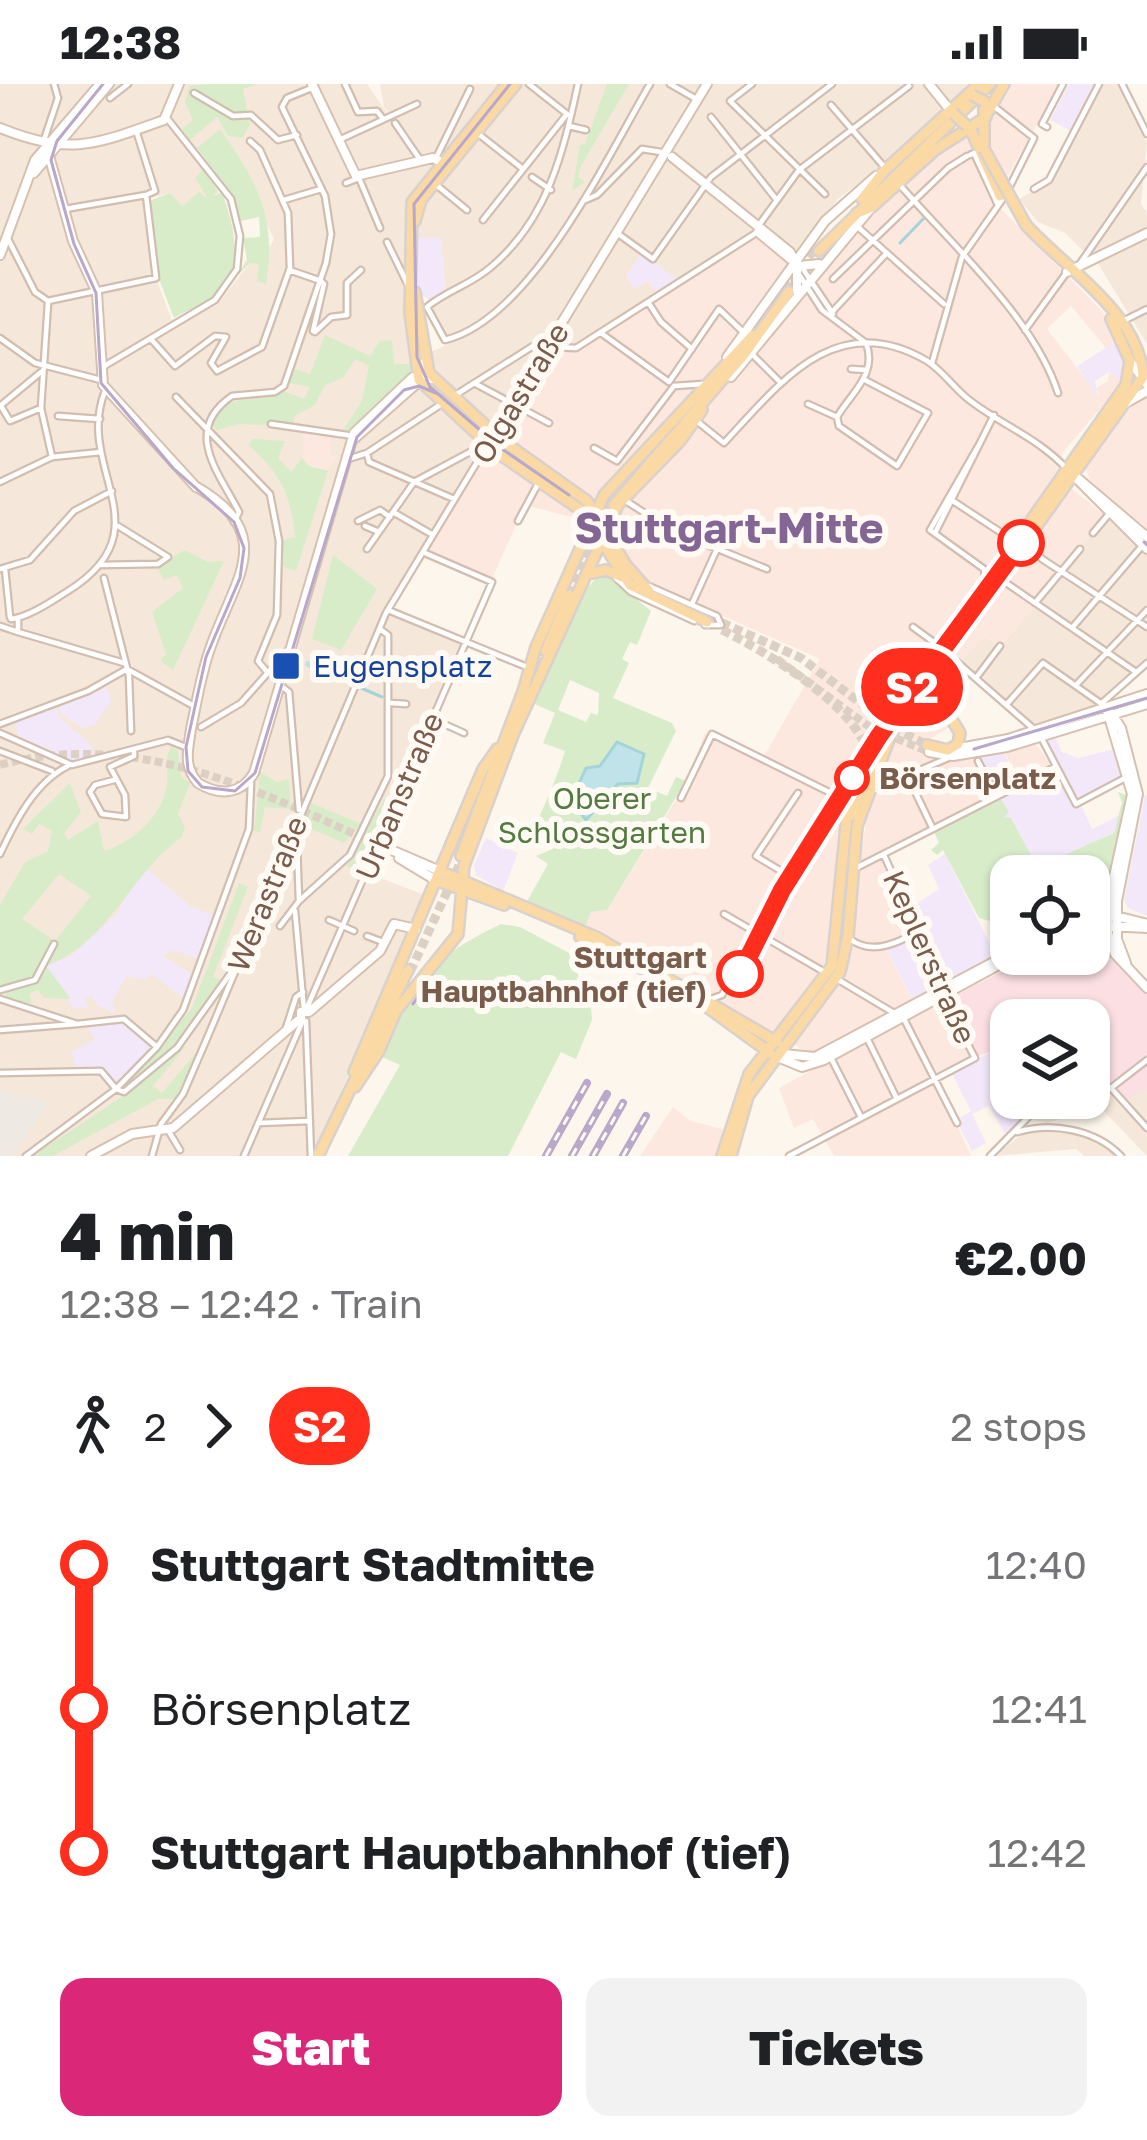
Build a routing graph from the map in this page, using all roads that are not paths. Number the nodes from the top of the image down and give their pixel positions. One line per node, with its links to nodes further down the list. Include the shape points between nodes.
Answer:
1 (54, 84): 53 (street, via 58,98)
2 (104, 84): 47 (street)
3 (128, 84): 25 (street)
4 (345, 84): 36 (street, via 358,112 377,111)
5 (511, 84): 45 (main road); 59 (main road)
6 (529, 84): 32 (street)
7 (578, 84): 32 (street)
8 (650, 84): 79 (street)
9 (670, 84): 27 (street)
10 (707, 84): 27 (street, Olgastraße)
11 (752, 84): 49 (street, via 730,101)
12 (832, 84): 49 (street)
13 (980, 84): 26 (main road)
14 (990, 84): 60 (main road)
15 (1004, 84): 26 (main road)
16 (1063, 84): 39 (street)
17 (1100, 84): 72 (street, via 1049,180)
18 (1122, 84): 46 (street)
19 (177, 85): 33 (street)
20 (313, 85): 48 (street, via 283,102); 51 (street)
21 (907, 85): 43 (street)
22 (931, 88): 30 (street)
23 (470, 89): 59 (street)
24 (194, 93): 48 (street, via 232,116 251,115 278,140)
25 (110, 98)
26 (980, 99): 30 (main road); 31 (street); 35 (main road)
27 (698, 100): 56 (street, Olgastraße)
28 (417, 104): 36 (street)
29 (831, 105): 43 (street)
30 (952, 109): 40 (main road, bridge); 64 (main road)
31 (1001, 112): 35 (street); 81 (street, via 1034,136)
32 (569, 115): 38 (street); 62 (street)
33 (166, 117): 42 (street); 119 (street, via 231,199 240,256 222,295)
34 (711, 117): 57 (street)
35 (986, 117): 40 (main road); 55 (main road)
36 (384, 120): 51 (street)
37 (395, 123): 58 (street)
38 (569, 126): 44 (street); 73 (street)
39 (1045, 126)
40 (969, 127): 50 (main road); 55 (main road)
41 (0, 128): 53 (street)
42 (136, 129): 54 (street); 75 (street, via 154,191)
43 (852, 129): 63 (street); 64 (street)
44 (586, 130)
45 (476, 132): 59 (main road); 62 (street)
46 (1147, 134)
47 (62, 135): 53 (street); 54 (street)
48 (297, 135): 71 (street)
49 (764, 135): 57 (street); 63 (street)
50 (957, 136): 55 (main road); 70 (main road)
51 (339, 140): 66 (street)
52 (250, 141): 78 (street)
53 (44, 144): 54 (street); 82 (street); 90 (street)
54 (79, 146)
55 (976, 147): 80 (street); 81 (street); 97 (main road, bridge, via 1023,225)
56 (666, 154): 69 (street); 79 (street, via 642,149 597,195); 88 (street, Olgastraße)
57 (741, 154): 69 (street); 76 (street)
58 (421, 161): 59 (street); 66 (street)
59 (442, 162): 68 (main road); 103 (main road, via 412,202)
60 (909, 164): 77 (main road); 85 (main road)
61 (1147, 166): 97 (street)
62 (523, 169): 84 (street)
63 (799, 170): 74 (street); 76 (street)
64 (885, 170): 77 (main road); 93 (street, via 838,207)
65 (532, 177): 73 (street)
66 (358, 178): 67 (street); 86 (street)
67 (346, 183)
68 (434, 183): 83 (street); 114 (main road, via 416,220)
69 (707, 184): 87 (street); 88 (street, via 653,259)
70 (899, 184): 80 (street); 85 (main road)
71 (321, 189): 78 (street); 102 (street, via 331,238)
72 (1034, 189)
73 (550, 190): 113 (street, via 494,266 427,307)
74 (825, 194)
75 (146, 196): 82 (street); 105 (street, via 158,276)
76 (776, 199): 87 (street)
77 (862, 199): 93 (main road)
78 (284, 200): 98 (street)
79 (580, 200): 113 (street, via 523,292 483,324 445,340)
80 (914, 202): 92 (street); 96 (street)
81 (998, 205): 96 (street)
82 (65, 209): 105 (street)
83 (467, 210)
84 (483, 220)
85 (853, 220): 92 (street); 93 (main road)
86 (380, 228)
87 (759, 229): 100 (street); 108 (street)
88 (616, 232): 121 (street, Olgastraße)
89 (1147, 233): 97 (street)
90 (8, 237): 95 (street); 107 (street)
91 (387, 242): 103 (street, via 403,283)
92 (874, 242): 94 (street); 101 (street)
93 (818, 252): 100 (street); 100 (street)
94 (886, 254): 109 (street); 111 (street)
95 (0, 255)
96 (962, 257): 109 (street); 115 (street)
97 (1073, 269): 112 (main road); 115 (street); 124 (main road)
98 (290, 270): 102 (street); 119 (street, via 267,340 252,357 216,370 211,363 227,339 219,334 175,367)
99 (362, 270): 102 (street, via 347,283 347,314 317,332)
100 (801, 270): 104 (street); 104 (street); 106 (street); 111 (street)
101 (833, 279)
102 (321, 280): 155 (street, via 282,388 232,396 214,412)
103 (410, 283): 131 (main road)
104 (786, 290): 106 (street); 117 (main road); 123 (main road)
105 (98, 293): 107 (street); 126 (street)
106 (814, 298): 111 (street)
107 (48, 302): 128 (street)
108 (648, 302): 116 (street); 122 (street)
109 (946, 304): 125 (street)
110 (1147, 309): 112 (street)
111 (834, 315): 120 (street)
112 (1120, 323): 135 (main road)
113 (434, 325): 114 (street)
114 (420, 327): 131 (main road)
115 (1025, 330): 139 (street)
116 (601, 333): 121 (street, via 567,351); 137 (street)
117 (749, 336): 122 (street, via 719,309); 129 (main road); 129 (main road)
118 (0, 338): 128 (street)
119 (152, 339): 126 (street)
120 (866, 344): 125 (street); 130 (street); 134 (street, via 802,362)
121 (549, 345): 136 (street, via 531,346); 143 (street, Olgastraße)
122 (692, 349): 137 (street)
123 (749, 355): 134 (street); 149 (main road); 164 (main road)
124 (1130, 361): 135 (street); 142 (main road)
125 (932, 364): 147 (street)
126 (100, 368): 132 (street)
127 (851, 368): 130 (street)
128 (42, 369): 132 (street); 145 (street); 146 (street)
129 (718, 370): 137 (street); 154 (main road); 158 (main road)
130 (867, 370): 133 (street)
131 (420, 378): 141 (main road); 141 (main road, via 434,380); 156 (street, via 363,419)
132 (101, 380): 138 (street)
133 (865, 380): 150 (street); 150 (street, via 926,412 897,466 837,425)
134 (780, 382): 149 (street, via 724,443)
135 (1145, 382): 142 (main road)
136 (474, 383): 141 (street); 143 (street)
137 (672, 384): 159 (street, via 617,460)
138 (106, 390): 151 (street); 178 (street)
139 (1058, 393)
140 (176, 397): 155 (street)
141 (448, 400): 157 (main road); 161 (street)
142 (1122, 400): 165 (main road); 165 (main road, via 1087,435)
143 (513, 404): 152 (street); 157 (street, Olgastraße)
144 (808, 404): 150 (street)
145 (0, 406): 146 (street, via 10,421)
146 (41, 408): 162 (street)
147 (994, 415): 165 (street); 173 (street)
148 (58, 416): 151 (street)
149 (699, 416): 164 (main road); 172 (main road)
150 (837, 417)
151 (101, 419): 160 (street)
152 (548, 423)
153 (271, 424): 156 (street)
154 (667, 427): 158 (main road); 172 (main road)
155 (207, 435): 178 (street, via 209,463 239,512); 222 (street, via 266,487 278,524 277,615 258,662)
156 (355, 438): 163 (street)
157 (485, 440): 167 (street); 168 (main road); 170 (street, Olgastraße); 171 (main road)
158 (658, 444): 172 (main road)
159 (594, 448)
160 (101, 452): 162 (street); 169 (street)
161 (367, 453): 163 (street); 167 (street, via 369,462)
162 (52, 457): 166 (street)
163 (348, 460): 216 (street)
164 (648, 463): 172 (main road)
165 (1076, 473): 175 (street); 177 (main road); 177 (main road); 185 (street)
166 (0, 482)
167 (414, 482): 170 (street); 174 (street)
168 (539, 482): 171 (main road); 176 (street)
169 (112, 491): 179 (street); 191 (street, via 74,512 30,560)
170 (455, 499): 182 (street, Olgastraße)
171 (572, 500): 183 (main road)
172 (613, 500): 183 (main road); 183 (main road); 183 (main road); 187 (street)
173 (951, 502): 184 (street); 198 (street, via 932,532 984,568)
174 (392, 514): 180 (street); 180 (street, via 380,510 361,524); 182 (street)
175 (1109, 514): 181 (street); 185 (street)
176 (518, 520)
177 (1038, 520): 184 (main road)
178 (236, 521): 235 (street, via 244,571 212,642)
179 (118, 526): 190 (street); 190 (street, via 168,557)
180 (379, 532): 186 (street)
181 (1093, 533)
182 (434, 535): 189 (street, Olgastraße)
183 (600, 538): 194 (main road); 197 (main road); 221 (main road)
184 (1024, 538): 193 (street); 196 (main road); 198 (main road)
185 (1143, 541): 200 (street)
186 (368, 549)
187 (716, 549): 192 (street); 202 (street)
188 (1080, 549): 193 (street)
189 (423, 552): 203 (street, Olgastraße); 214 (street, Urbanstraße, via 492,582)
190 (99, 566): 205 (street)
191 (2, 569): 205 (street)
192 (767, 569)
193 (1062, 572): 200 (street); 201 (street)
194 (588, 574): 197 (main road); 228 (main road)
195 (104, 578): 220 (street)
196 (998, 578): 201 (street); 218 (main road)
197 (627, 581): 202 (street); 202 (street, via 710,628 721,626); 206 (main road)
198 (985, 584): 218 (main road)
199 (567, 594): 228 (main road)
200 (1100, 596): 207 (street); 210 (street)
201 (1036, 603): 210 (street)
202 (691, 605)
203 (388, 610): 212 (street, Olgastraße); 214 (street)
204 (1147, 610): 207 (street)
205 (15, 620): 211 (street); 213 (street)
206 (708, 620)
207 (1138, 620): 209 (street); 217 (street)
208 (914, 626): 218 (street)
209 (1147, 627)
210 (1072, 628): 217 (street)
211 (2, 629): 213 (street)
212 (380, 629): 230 (street, via 388,635); 267 (street, Werastraße)
213 (18, 632): 220 (street)
214 (466, 641): 221 (street); 237 (street, Urbanstraße)
215 (1000, 646): 224 (street)
216 (291, 649): 222 (street); 225 (street)
217 (1107, 652): 223 (street); 226 (street)
218 (947, 655): 224 (street); 229 (main road); 247 (main road)
219 (1147, 664): 223 (street)
220 (126, 666): 235 (street); 239 (street); 240 (street)
221 (528, 668): 228 (main road)
222 (266, 673): 238 (street, via 241,703)
223 (1136, 673): 234 (street)
224 (976, 678): 232 (street)
225 (281, 682): 255 (street); 267 (street, via 289,692 294,804)
226 (1077, 684): 232 (street, via 1042,663); 234 (street)
227 (1147, 694): 234 (street)
228 (526, 695): 274 (main road); 274 (main road, via 497,749)
229 (910, 698): 246 (main road, via 927,690 940,699 960,734 958,745); 247 (main road)
230 (388, 703): 231 (street); 258 (street)
231 (406, 704)
232 (1007, 704): 242 (street)
233 (1147, 704): 236 (street)
234 (1104, 705): 236 (street); 242 (street)
235 (196, 706): 244 (street)
236 (1113, 717): 242 (street); 253 (street)
237 (433, 718): 241 (street); 262 (street, Urbanstraße)
238 (201, 727)
239 (0, 729): 249 (street)
240 (131, 731)
241 (464, 733)
242 (1040, 736): 246 (street); 246 (street); 250 (street)
243 (134, 749): 244 (street, via 168,740); 249 (street); 254 (street, via 111,764)
244 (184, 750): 257 (street, via 203,786)
245 (0, 751): 251 (street)
246 (938, 754): 252 (street)
247 (870, 760): 260 (main road); 265 (main road); 270 (main road)
248 (978, 761): 263 (street)
249 (70, 765): 251 (street)
250 (1054, 767): 256 (street, via 1076,805); 263 (street)
251 (58, 771): 272 (street)
252 (907, 775): 260 (street); 268 (street)
253 (1132, 779): 256 (street); 261 (street)
254 (114, 780): 254 (street, via 90,792 102,814 126,817)
255 (250, 780): 257 (street); 266 (street)
256 (1117, 786): 261 (street)
257 (237, 789): 266 (street)
258 (383, 790): 262 (street); 281 (street, via 350,855)
259 (798, 793): 276 (street, via 756,856)
260 (865, 793): 275 (main road)
261 (1135, 794): 277 (street)
262 (398, 797): 287 (street, Urbanstraße)
263 (996, 797): 268 (street)
264 (681, 798): 265 (street, via 712,734)
265 (843, 800): 270 (main road); 276 (street)
266 (254, 802): 318 (street, via 198,978)
267 (301, 812): 269 (street, Werastraße)
268 (933, 830): 273 (street)
269 (290, 836): 281 (street); 298 (street, Werastraße)
270 (846, 843): 297 (main road)
271 (382, 847): 278 (street)
272 (0, 854)
273 (884, 855): 275 (street); 292 (street, Keplerstraße)
274 (462, 859): 278 (main road); 278 (main road); 279 (main road)
275 (855, 864): 297 (main road)
276 (791, 877): 291 (street)
277 (1116, 879): 280 (street); 285 (street)
278 (449, 882): 279 (main road); 279 (main road); 289 (main road); 313 (main road, via 462,922 454,942 430,962)
279 (484, 896): 294 (main road)
280 (1110, 896): 285 (street)
281 (302, 900): 282 (street)
282 (298, 914): 286 (street); 304 (street)
283 (724, 914): 291 (street)
284 (329, 920): 287 (street)
285 (1112, 920): 288 (street); 302 (street, via 1115,954)
286 (280, 926)
287 (342, 926): 290 (street); 310 (street, Urbanstraße)
288 (1147, 926)
289 (416, 929): 295 (street, via 394,924); 323 (main road)
290 (354, 931)
291 (758, 933): 300 (street); 306 (street)
292 (916, 933): 297 (street, via 889,946); 305 (street, Keplerstraße)
293 (367, 936): 295 (street)
294 (595, 941): 308 (main road); 319 (main road)
295 (383, 942): 310 (street)
296 (54, 944): 303 (street, via 35,980)
297 (845, 944): 300 (street); 301 (main road)
298 (235, 967): 328 (street, via 177,1048 124,1092); 336 (street, Werastraße)
299 (990, 967): 305 (street)
300 (817, 968): 301 (street)
301 (832, 980): 311 (street); 319 (main road); 319 (main road)
302 (1147, 988)
303 (0, 989)
304 (303, 992): 310 (street); 315 (street)
305 (943, 994): 311 (street); 325 (street, Keplerstraße, via 975,1058)
306 (722, 995): 308 (street); 309 (street)
307 (0, 998): 312 (street)
308 (709, 1000): 309 (main road)
309 (726, 1010): 319 (main road)
310 (305, 1015): 315 (street); 332 (street); 333 (street, Urbanstraße)
311 (901, 1017): 317 (street); 322 (street); 325 (street)
312 (77, 1024): 314 (street); 318 (street, via 124,1019)
313 (389, 1026): 316 (main road); 326 (main road)
314 (0, 1030)
315 (286, 1031): 336 (street)
316 (379, 1038): 323 (main road, via 409,971); 326 (main road)
317 (866, 1038): 320 (street); 329 (street)
318 (157, 1047): 328 (street)
319 (770, 1048): 322 (street); 322 (street); 345 (main road); 345 (main road, via 735,1103)
320 (830, 1057): 322 (street); 330 (street)
321 (1147, 1060): 327 (street)
322 (796, 1061)
323 (355, 1072): 339 (main road)
324 (1, 1074): 328 (street, via 101,1071)
325 (936, 1080): 329 (street); 334 (street)
326 (355, 1088): 339 (main road)
327 (1112, 1088): 335 (street)
328 (116, 1089): 341 (street)
329 (897, 1100): 330 (street)
330 (861, 1117): 346 (street)
331 (1028, 1119): 337 (street)
332 (310, 1121): 333 (street); 339 (street)
333 (258, 1123): 344 (street, Urbanstraße)
334 (958, 1123)
335 (1147, 1128)
336 (164, 1130): 338 (street); 340 (street, Werastraße); 342 (street, via 132,1134)
337 (1017, 1132): 347 (street); 348 (street, via 1060,1128)
338 (180, 1150)
339 (317, 1152)
340 (152, 1155): 343 (street)
341 (26, 1156)
342 (91, 1156)
343 (141, 1156)
344 (244, 1156)
345 (726, 1156)
346 (789, 1156)
347 (990, 1156)
348 (1121, 1156)

